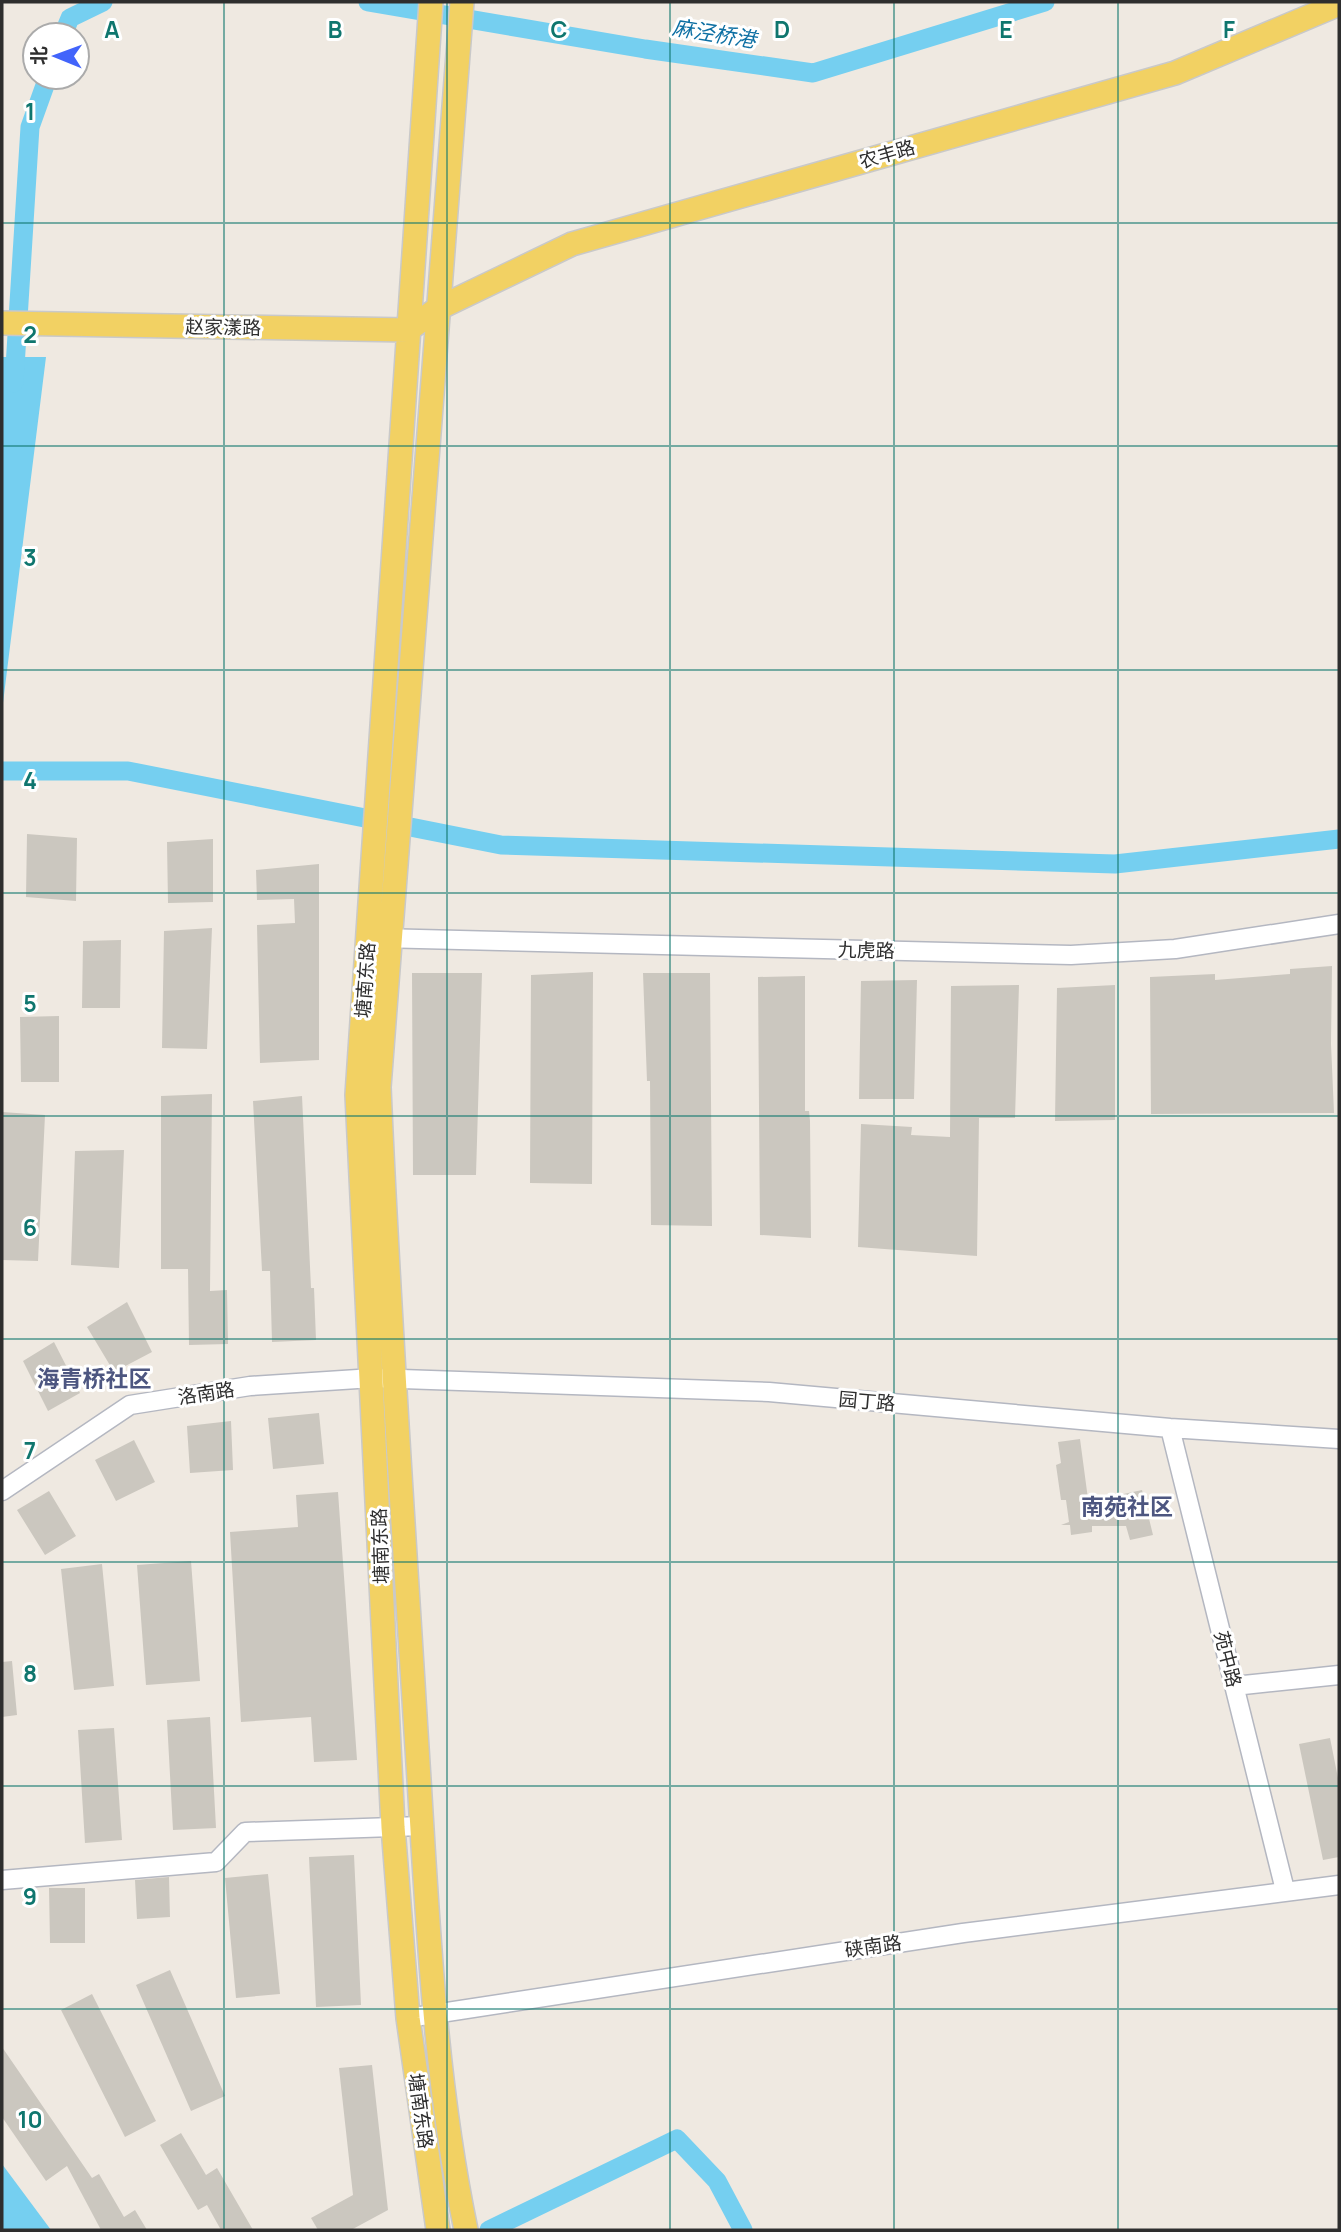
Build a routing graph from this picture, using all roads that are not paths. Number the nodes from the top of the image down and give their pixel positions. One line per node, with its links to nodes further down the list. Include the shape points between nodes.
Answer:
1 (431, 2): 6 (main road, 塘南东路)
2 (462, 2): 4 (main road, 塘南东路)
3 (1339, 4): 4 (main road, 农丰路, via 1175,73 572,244)
4 (437, 309): 6 (main road); 8 (main road, 塘南东路, via 395,865)
5 (2, 323): 6 (main road, 赵家漾路)
6 (408, 330): 8 (main road, 塘南东路, via 372,860)
7 (1339, 924): 8 (street, 九虎路, via 1175,948 1071,954)
8 (379, 938): 9 (main road, 塘南东路)
9 (383, 1379): 10 (street, 园丁路, via 769,1392); 12 (street, 洛南路, via 250,1386 130,1405); 15 (main road, 塘南东路); 16 (main road, 塘南东路)
10 (1170, 1428): 11 (street, 园丁路); 14 (street, 苑中路)
11 (1339, 1439)
12 (2, 1491)
13 (1339, 1675): 14 (street)
14 (1234, 1685): 19 (street, 苑中路)
15 (422, 1826): 16 (street); 20 (main road, 塘南东路)
16 (393, 1827): 17 (street, via 245,1832 216,1862); 21 (main road, 塘南东路)
17 (2, 1880)
18 (1339, 1885): 19 (street, 硖南路)
19 (1285, 1890): 20 (street, 硖南路, via 695,1972)
20 (436, 2015): 21 (street, 硖南路); 23 (main road, 塘南东路, via 449,2147)
21 (408, 2018): 22 (main road, 塘南东路)
22 (438, 2230)
23 (466, 2230)

